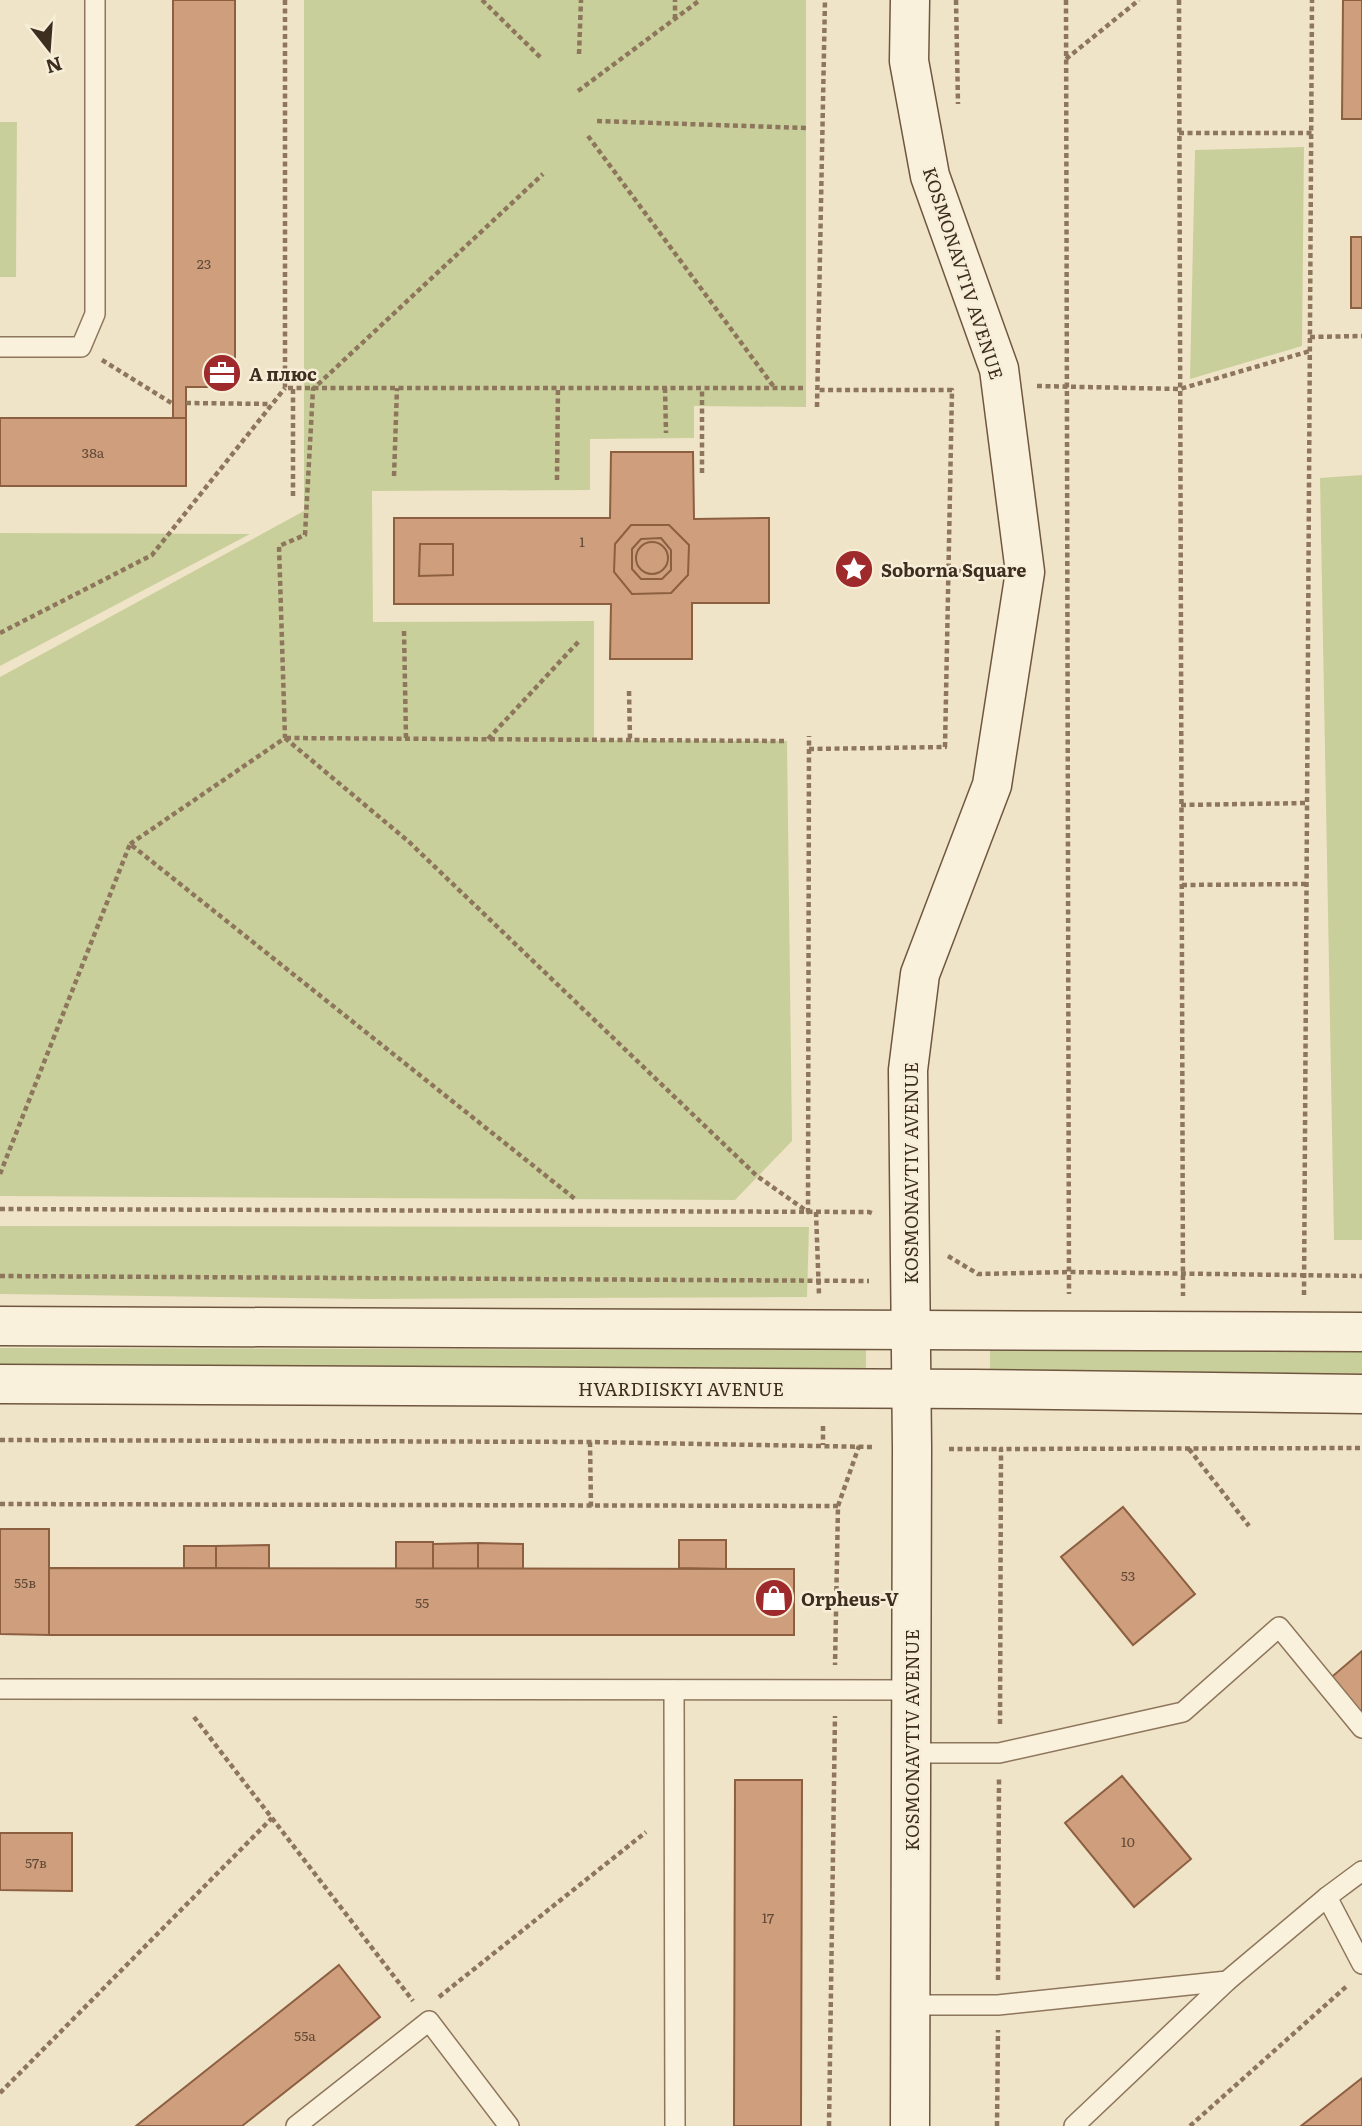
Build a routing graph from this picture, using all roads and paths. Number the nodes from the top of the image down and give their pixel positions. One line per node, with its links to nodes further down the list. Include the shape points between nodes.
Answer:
1 (95, 0): 29 (lane, via 94,314)
2 (285, 0): 34 (path)
3 (482, 0): 16 (path)
4 (581, 0): 15 (path)
5 (675, 0): 14 (path)
6 (700, 0): 14 (path)
7 (825, 0): 42 (path)
8 (910, 0): 73 (main road, KOSMONAVTIV AVENUE, via 909,61 930,176 999,369 1025,572 992,785 920,974 908,1070)
9 (956, 0): 19 (path)
10 (1066, 0): 17 (path)
11 (1139, 0): 17 (path)
12 (1179, 0): 22 (path)
13 (1312, 0): 23 (path)
14 (675, 19): 18 (path)
15 (579, 54)
16 (541, 58)
17 (1066, 59): 33 (path)
18 (578, 91)
19 (958, 105)
20 (597, 121): 21 (path)
21 (806, 128)
22 (1179, 133): 23 (path); 43 (path)
23 (1312, 133): 27 (path)
24 (588, 136): 40 (path)
25 (543, 174): 36 (path)
26 (1362, 336): 27 (path)
27 (1310, 337): 30 (path)
28 (0, 347): 29 (lane)
29 (82, 347): 45 (path)
30 (1310, 350): 43 (path); 64 (path)
31 (1033, 386): 33 (path)
32 (558, 387): 37 (path); 38 (path); 51 (path)
33 (1068, 387): 43 (path); 74 (path)
34 (285, 388): 35 (path); 46 (path)
35 (293, 388): 36 (path); 52 (path)
36 (313, 388): 37 (path); 58 (path, via 305,535 279,546)
37 (397, 388): 50 (path)
38 (666, 388): 39 (path); 48 (path)
39 (702, 388): 40 (path); 49 (path)
40 (775, 388): 41 (path)
41 (806, 388)
42 (817, 390): 47 (path); 63 (path, via 952,390 946,734 945,747)
43 (1180, 390): 65 (path)
44 (186, 403): 46 (path)
45 (173, 404)
46 (272, 404): 54 (path, via 152,555)
47 (817, 407)
48 (666, 433)
49 (702, 472)
50 (394, 476)
51 (557, 480)
52 (293, 496)
53 (404, 631): 59 (path)
54 (0, 633)
55 (580, 640): 60 (path)
56 (629, 691): 61 (path)
57 (809, 736): 63 (path)
58 (285, 738): 59 (path); 66 (path); 72 (path, via 408,841 757,1177)
59 (406, 738): 60 (path)
60 (488, 739): 61 (path)
61 (630, 740): 62 (path)
62 (788, 741)
63 (809, 749): 72 (path)
64 (1307, 803): 65 (path); 67 (path)
65 (1181, 805): 68 (path)
66 (130, 844): 69 (path); 70 (path)
67 (1307, 884): 68 (path); 76 (path)
68 (1182, 885): 75 (path)
69 (0, 1174)
70 (575, 1199)
71 (0, 1209): 72 (path)
72 (808, 1212): 73 (path, via 870,1212)
73 (909, 1233): 74 (path, via 978,1273); 84 (main road, KOSMONAVTIV AVENUE)
74 (1069, 1272): 75 (path); 80 (path)
75 (1183, 1274): 76 (path); 82 (path)
76 (1304, 1275): 78 (path); 81 (path)
77 (0, 1276): 79 (path)
78 (1362, 1276)
79 (869, 1281)
80 (1069, 1295)
81 (1304, 1296)
82 (1183, 1297)
83 (0, 1325): 84 (main road)
84 (911, 1330): 85 (main road); 87 (main road, KOSMONAVTIV AVENUE)
85 (1362, 1332)
86 (0, 1384): 87 (main road, HVARDIISKYI AVENUE)
87 (911, 1389): 88 (main road, HVARDIISKYI AVENUE); 92 (main road, KOSMONAVTIV AVENUE)
88 (1362, 1394)
89 (0, 1440): 90 (path)
90 (590, 1442): 91 (path); 98 (path)
91 (859, 1446): 92 (path); 97 (path)
92 (912, 1448): 95 (path); 104 (main road, KOSMONAVTIV AVENUE)
93 (1189, 1448): 94 (path); 95 (path); 99 (path)
94 (1362, 1448)
95 (1001, 1449): 107 (path)
96 (0, 1504): 98 (path)
97 (838, 1506): 98 (path); 103 (path)
98 (591, 1507)
99 (1248, 1526)
100 (0, 1689): 101 (lane)
101 (173, 1689): 102 (lane); 109 (path)
102 (674, 1690): 103 (lane); 108 (lane)
103 (835, 1690): 104 (lane); 122 (path)
104 (911, 1690): 106 (main road, KOSMONAVTIV AVENUE)
105 (1362, 1728): 107 (lane, via 1279,1626 1183,1712)
106 (911, 1753): 107 (lane); 115 (main road, KOSMONAVTIV AVENUE)
107 (999, 1753): 116 (path)
108 (674, 1810): 117 (path); 121 (lane)
109 (272, 1818): 117 (path); 118 (path)
110 (1362, 1871): 111 (lane)
111 (1328, 1896): 112 (lane); 113 (lane)
112 (1362, 1964)
113 (1227, 1980): 116 (lane); 125 (lane)
114 (1352, 1982): 126 (path)
115 (911, 2005): 116 (lane); 123 (main road, KOSMONAVTIV AVENUE)
116 (998, 2005): 124 (path)
117 (425, 2016): 119 (lane); 120 (lane)
118 (0, 2093)
119 (296, 2126)
120 (509, 2126)
121 (675, 2126)
122 (829, 2126)
123 (910, 2126)
124 (997, 2126)
125 (1074, 2126)
126 (1190, 2126)

